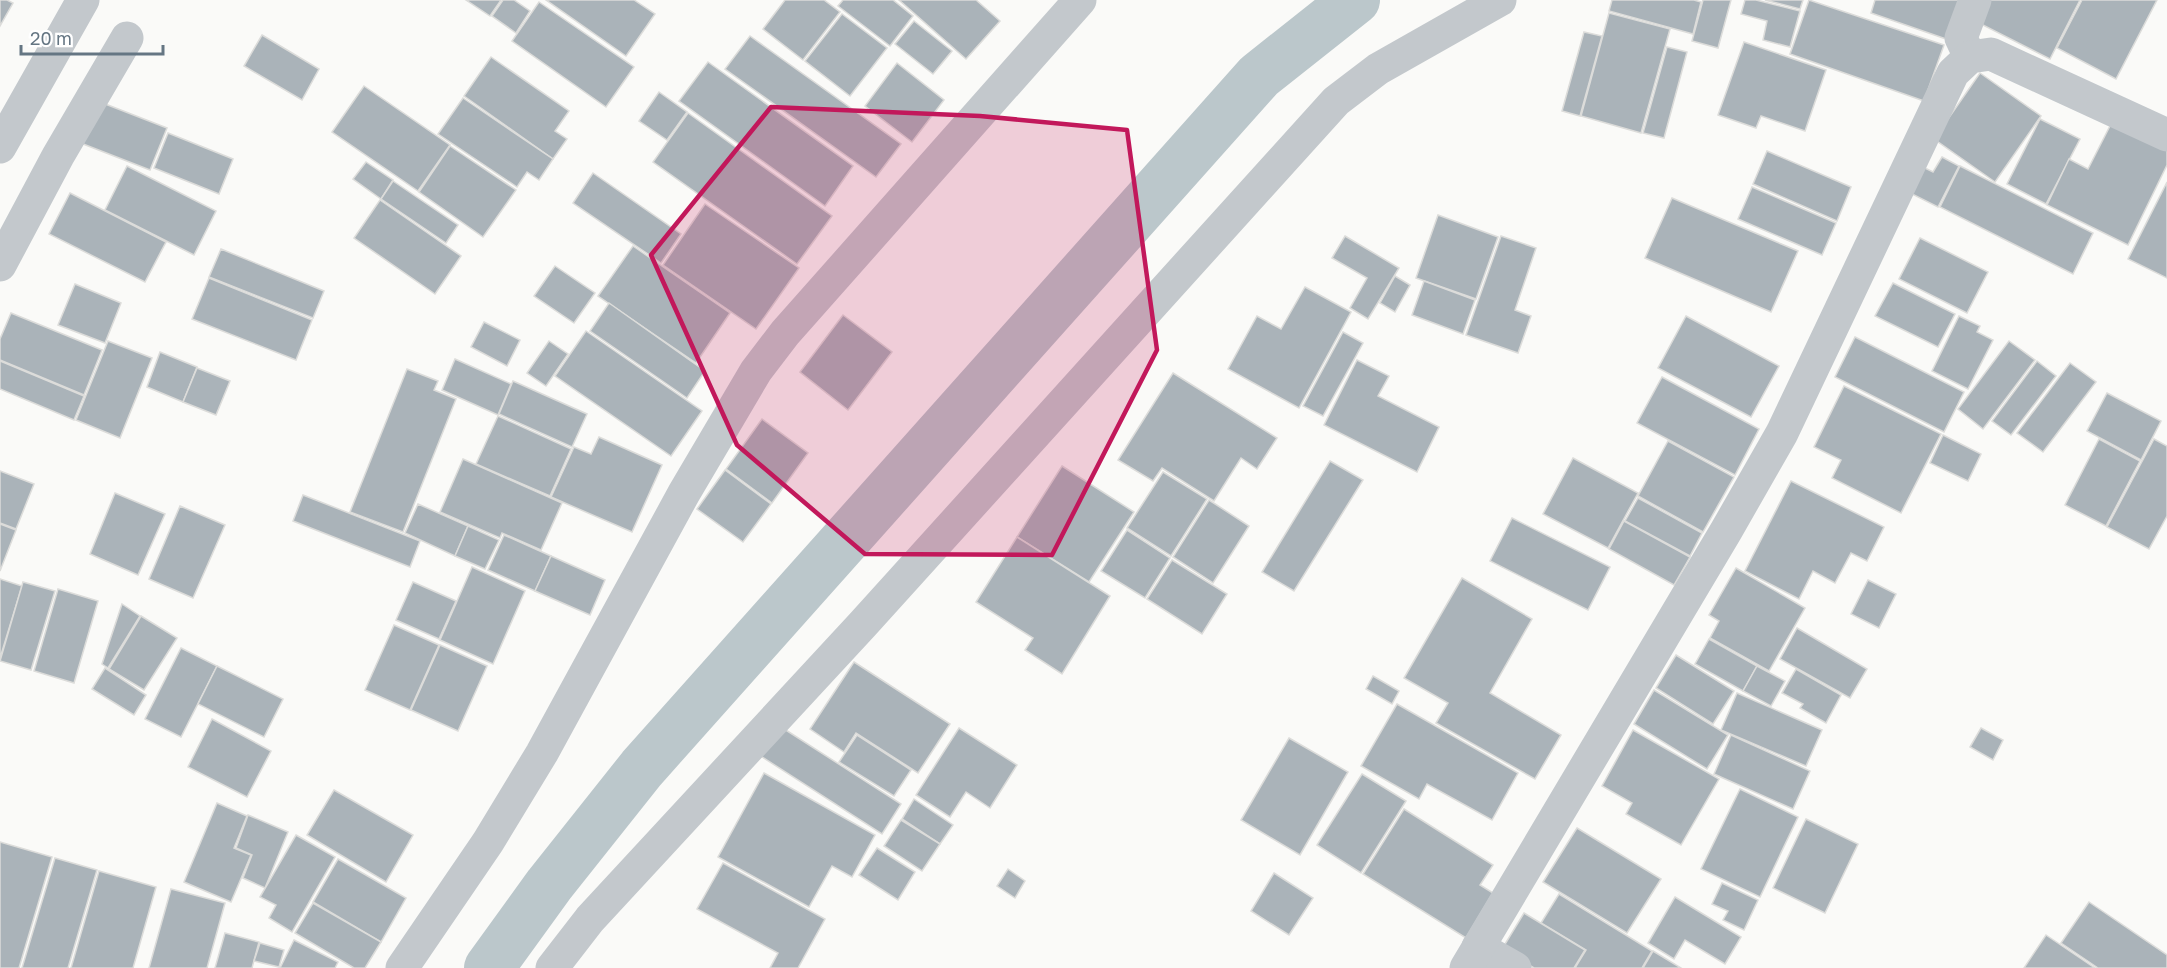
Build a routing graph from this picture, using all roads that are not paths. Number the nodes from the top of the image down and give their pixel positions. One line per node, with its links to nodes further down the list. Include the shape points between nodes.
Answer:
1 (83, 0): 8 (street)
2 (1080, 0): 11 (street, via 785,333 756,371 530,773)
3 (1500, 0): 12 (street, via 1378,69 1336,101 590,919)
4 (1976, 0): 6 (street, via 1961,38)
5 (127, 38): 9 (street)
6 (1970, 57): 7 (street, via 1991,54); 10 (street, via 1953,73 1782,432)
7 (2167, 135)
8 (0, 147)
9 (0, 265)
10 (1472, 957): 13 (street)
11 (402, 968)
12 (552, 968)
13 (1515, 968)

